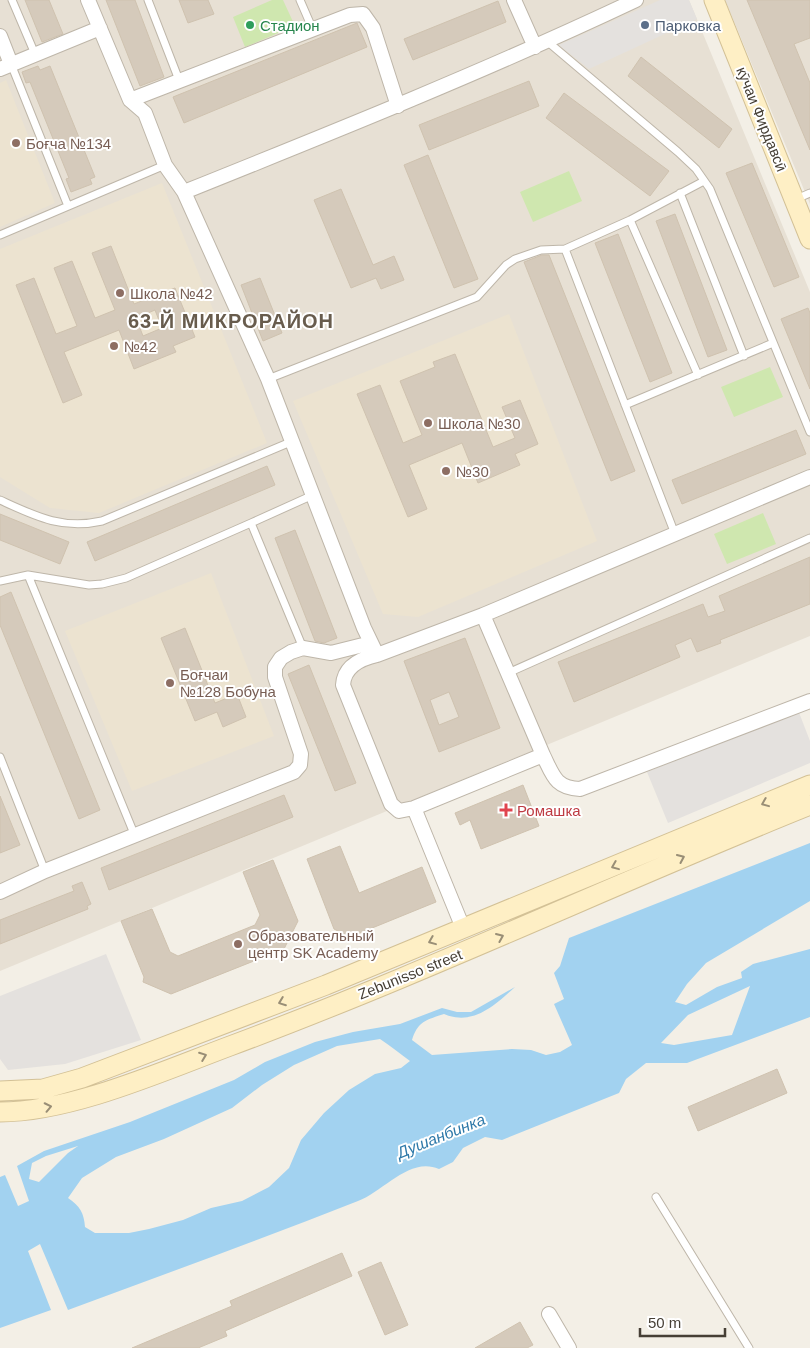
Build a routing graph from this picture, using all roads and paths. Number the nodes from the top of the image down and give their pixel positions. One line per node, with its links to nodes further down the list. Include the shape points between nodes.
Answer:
1 (12, 0): 12 (lane)
2 (88, 0): 8 (street)
3 (148, 0): 14 (lane)
4 (300, 0): 9 (lane)
5 (514, 0): 11 (street)
6 (634, 0): 11 (street)
7 (714, 0): 21 (main road, кӯчаи Фирдавсӣ)
8 (100, 28): 12 (street); 15 (street)
9 (313, 30): 14 (street); 16 (street, via 350,15 363,14 373,28)
10 (0, 36): 13 (street)
11 (541, 44): 16 (street); 18 (lane, via 678,152)
12 (35, 54): 13 (street)
13 (6, 66): 22 (lane)
14 (179, 80): 15 (street)
15 (130, 100): 17 (street, via 145,113)
16 (398, 106): 19 (street)
17 (164, 165): 19 (street); 22 (lane)
18 (704, 181): 20 (lane); 27 (lane)
19 (184, 192): 30 (street)
20 (680, 193): 23 (lane); 28 (lane)
21 (802, 196): 25 (main road, кӯчаи Фирдавсӣ)
22 (68, 206): 24 (lane)
23 (630, 220): 26 (lane); 29 (lane)
24 (0, 235)
25 (810, 239)
26 (564, 249): 30 (lane, via 541,250 516,259 506,265 477,298); 31 (lane)
27 (774, 343): 28 (lane); 32 (lane)
28 (744, 356): 29 (lane)
29 (698, 375): 31 (lane)
30 (268, 379): 33 (street)
31 (625, 405): 38 (lane)
32 (810, 432)
33 (293, 440): 35 (street); 36 (lane, via 102,521 87,524 46,521)
34 (810, 477): 38 (street)
35 (314, 495): 37 (lane); 44 (street)
36 (0, 500)
37 (251, 523): 40 (lane, via 126,578 102,584); 43 (lane)
38 (675, 534): 42 (street)
39 (810, 538): 45 (lane)
40 (28, 575): 41 (lane); 52 (lane)
41 (0, 581)
42 (483, 615): 44 (street); 45 (street)
43 (303, 648): 44 (street, via 331,653); 52 (street, via 281,658 275,667 275,677 301,754 298,769)
44 (374, 649): 51 (street, via 349,667 343,676 343,686 390,804 399,811)
45 (508, 673): 47 (street)
46 (810, 701): 47 (street, via 580,789 568,789 559,784)
47 (543, 755): 51 (street)
48 (0, 757): 53 (lane)
49 (810, 785): 55 (main road, one-way to 55)
50 (810, 805): 57 (main road, Zebunisso street, one-way to 50, via 47,1107 92,1095 295,1022)
51 (414, 808): 55 (street)
52 (135, 837): 53 (street)
53 (45, 871): 54 (street)
54 (0, 892)
55 (463, 928): 56 (main road, one-way to 56, via 326,985 82,1078 43,1089)
56 (0, 1092)
57 (0, 1112)
58 (656, 1197): 61 (lane)
59 (549, 1314): 60 (street)
60 (569, 1348)
61 (749, 1348)

